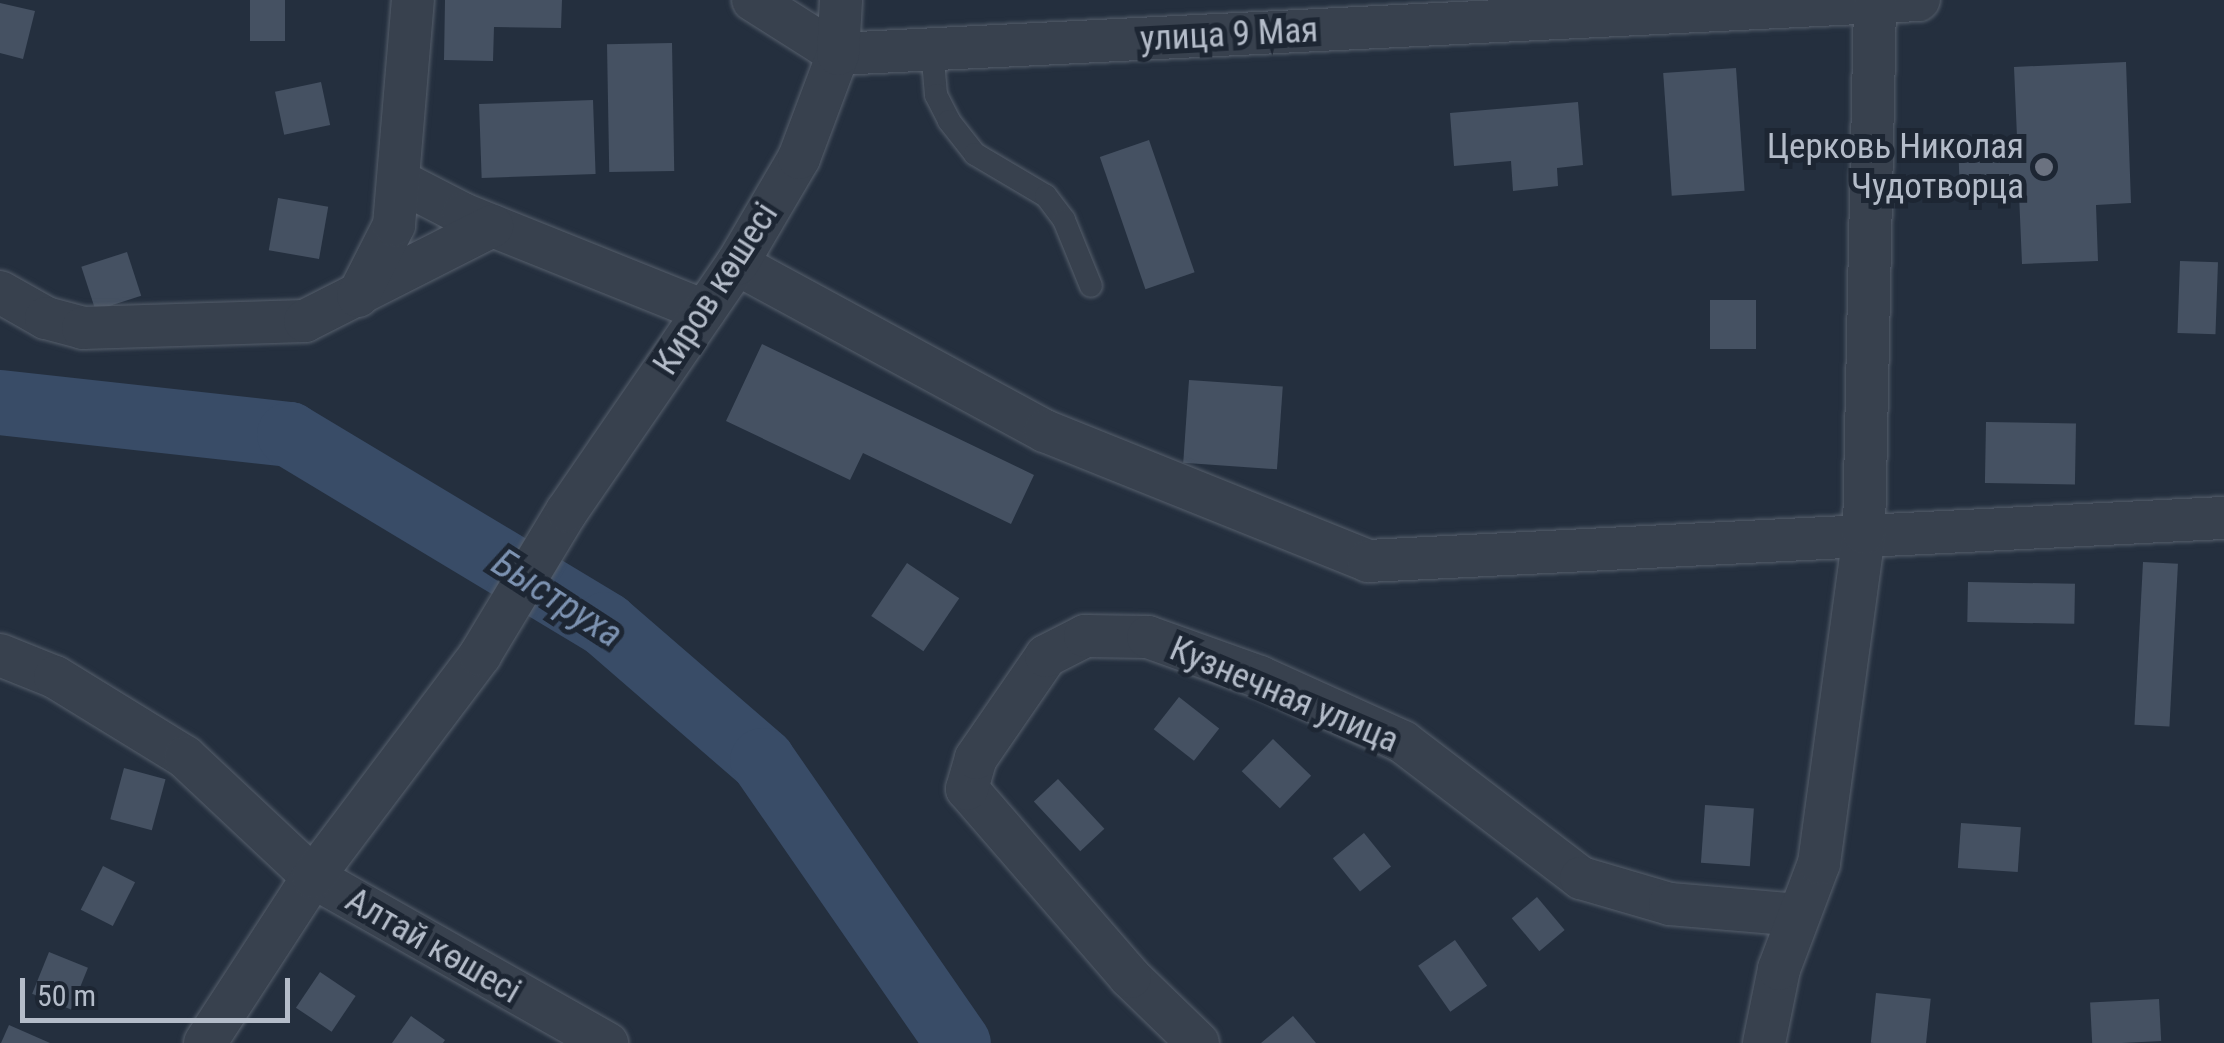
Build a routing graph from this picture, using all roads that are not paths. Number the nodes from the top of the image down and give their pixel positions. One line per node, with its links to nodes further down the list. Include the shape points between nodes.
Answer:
1 (413, 0): 8 (street)
2 (754, 0): 7 (street)
3 (841, 0): 7 (street, Киров көшесі)
4 (1919, 0): 5 (street, улица 9 Мая)
5 (1874, 3): 6 (street, улица 9 Мая); 16 (street)
6 (932, 49): 7 (street, улица 9 Мая); 11 (lane, via 936,95 949,121 974,154 1046,196 1064,220)
7 (838, 54): 10 (street, Киров көшесі, via 799,158)
8 (402, 182): 9 (street); 13 (street, via 382,258)
9 (492, 226): 13 (street); 14 (street)
10 (737, 264): 14 (street, Киров көшесі); 16 (street, via 1045,431 1368,561 1479,560)
11 (1090, 286)
12 (0, 292): 13 (street, via 46,318 126,331 306,320)
13 (358, 296)
14 (704, 312): 18 (street, Киров көшесі, via 567,512 480,654)
15 (2224, 518): 16 (street)
16 (1864, 533): 19 (street, via 1820,863)
17 (0, 655): 18 (street, Алтай көшесі, via 55,677 185,757)
18 (313, 877): 20 (street); 21 (street, Алтай көшесі)
19 (1800, 915): 22 (street, Кузнечная улица, via 1670,904 1582,878 1403,742 1260,677 1148,637 1085,636 1046,656 976,758 967,788 1130,977); 23 (street, via 1779,969)
20 (206, 1043)
21 (606, 1043)
22 (1198, 1043)
23 (1764, 1043)

